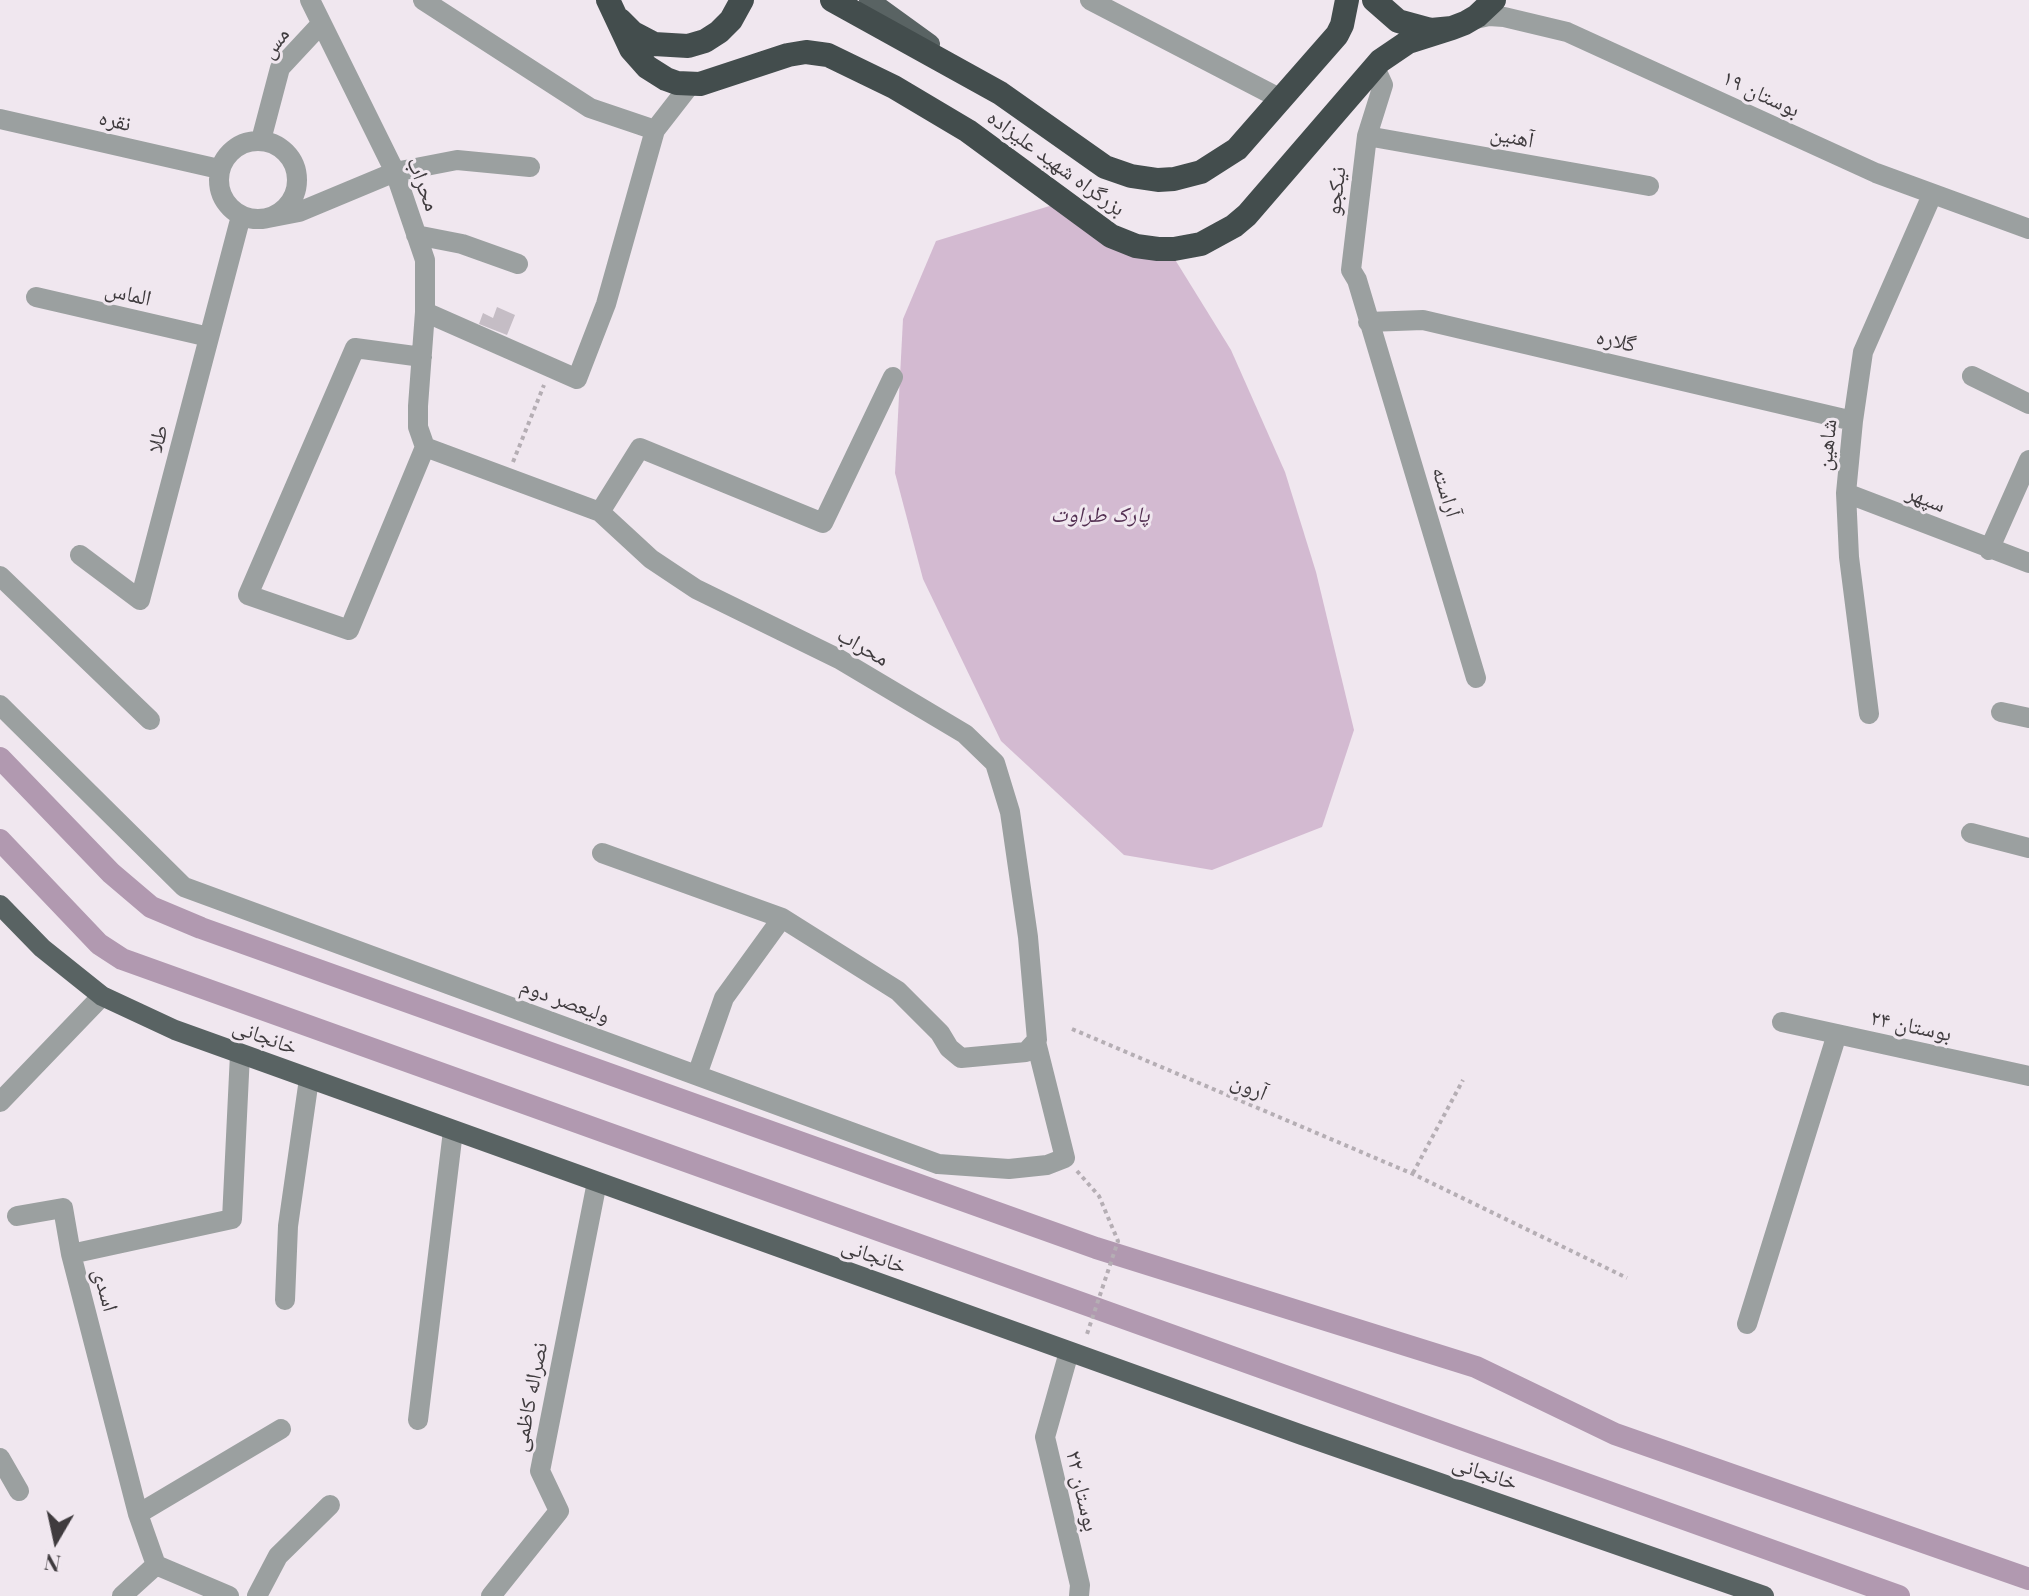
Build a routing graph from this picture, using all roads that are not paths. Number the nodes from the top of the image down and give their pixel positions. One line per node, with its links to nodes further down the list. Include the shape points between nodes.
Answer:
1 (310, 0): 11 (street, محراب)
2 (423, 0): 18 (street, via 590,108)
3 (742, 0): 10 (highway, via 719,32 683,47 643,39)
4 (832, 0): 14 (highway, بزرگراه شهید علیزاده)
5 (869, 0): 14 (main road)
6 (1090, 0): 16 (street)
7 (1347, 0): 16 (highway, بزرگراه شهید علیزاده, via 1337,35)
8 (1374, 0): 12 (highway, via 1411,26 1431,30)
9 (1494, 0): 12 (highway)
10 (611, 6): 15 (highway, via 631,49 647,67)
11 (321, 24): 20 (street, مس, via 280,68); 23 (street, محراب)
12 (1461, 24): 13 (highway, بزرگراه شهید علیزاده, via 1408,42); 25 (street, بوستان ۱۹, via 1504,17 1567,32)
13 (1372, 69): 15 (highway, بزرگراه شهید علیزاده, via 1239,222 1206,242 1163,250 1106,233 968,131 828,55 794,53); 19 (street, نیکجو, via 1383,85)
14 (986, 84): 16 (highway, بزرگراه شهید علیزاده, via 1092,159 1141,179 1169,180 1215,165 1237,149)
15 (690, 85): 18 (street)
16 (1281, 99)
17 (0, 119): 22 (street, نقره)
18 (655, 130): 32 (street, via 606,304 577,379)
19 (1367, 136): 24 (street, آهنین); 33 (street, نیکجو, via 1351,270)
20 (261, 140): 22 (street, via 235,147); 27 (street, via 282,148 298,176 290,203)
21 (530, 167): 23 (street, via 457,160)
22 (219, 169): 26 (street, via 219,191)
23 (395, 172): 27 (street, via 299,212); 29 (street, محراب)
24 (1649, 186)
25 (1932, 195): 28 (street, بوستان ۱۹); 39 (street, شاهین, via 1863,352)
26 (241, 216): 27 (street); 34 (street, طلا)
27 (268, 218)
28 (2029, 229)
29 (416, 235): 30 (street); 32 (street, محراب, via 425,260)
30 (518, 264)
31 (36, 297): 34 (street, الماس)
32 (425, 312): 35 (street, محراب)
33 (1368, 322): 39 (street, گلاره, via 1423,320); 48 (street, آراسته)
34 (209, 337): 45 (street, طلا, via 140,600)
35 (422, 357): 40 (street, محراب, via 418,427); 40 (street, via 355,348 248,595 349,630)
36 (1972, 376): 38 (street)
37 (893, 377): 43 (street, via 823,523 640,448)
38 (2029, 404)
39 (1853, 421): 42 (street, شاهین)
40 (425, 447): 43 (street, محراب)
41 (2029, 460): 44 (street)
42 (1846, 493): 44 (street, سپهر); 51 (street, شاهین)
43 (600, 512): 62 (street, محراب, via 651,559 696,589 839,659 965,734 995,763 1010,812)
44 (1989, 550): 46 (street, سپهر)
45 (80, 555)
46 (2029, 563)
47 (0, 576): 53 (street)
48 (1476, 678)
49 (0, 705): 64 (street, ولیعصر دوم, via 184,887)
50 (2001, 712): 52 (street)
51 (1869, 714)
52 (2029, 718)
53 (150, 720)
54 (1971, 833): 55 (street)
55 (2029, 848)
56 (602, 853): 58 (street)
57 (0, 905): 59 (main road, خانجانی, via 42,948)
58 (782, 918): 62 (street, via 898,991 961,1058 1026,1052); 64 (street, via 724,998)
59 (102, 996): 63 (main road, خانجانی); 67 (street)
60 (1782, 1022): 61 (street, بوستان ۲۴)
61 (1837, 1034): 65 (street, بوستان ۲۴); 73 (street)
62 (1036, 1042): 64 (street, ولیعصر دوم, via 1065,1158 1009,1169 938,1164)
63 (240, 1054): 66 (main road, خانجانی); 71 (street, اسدی, via 232,1219)
64 (697, 1075)
65 (2029, 1076)
66 (309, 1079): 68 (main road, خانجانی); 72 (street, via 288,1226)
67 (0, 1102)
68 (453, 1131): 69 (main road, خانجانی); 75 (street)
69 (597, 1182): 74 (main road, خانجانی); 85 (street, نصراله کاظمی, via 540,1471 559,1511)
70 (17, 1216): 71 (street, via 63,1208)
71 (71, 1254): 80 (street, اسدی)
72 (285, 1300)
73 (1747, 1324)
74 (1069, 1352): 86 (street, بوستان ۲۲, via 1045,1437); 87 (main road, خانجانی)
75 (418, 1420)
76 (281, 1429): 80 (street)
77 (0, 1458): 78 (street)
78 (19, 1491)
79 (330, 1505): 84 (street, via 278,1556)
80 (138, 1514): 81 (street, اسدی)
81 (156, 1565): 82 (street); 83 (street)
82 (122, 1596)
83 (229, 1596)
84 (257, 1596)
85 (491, 1596)
86 (1079, 1596)
87 (1764, 1596)

